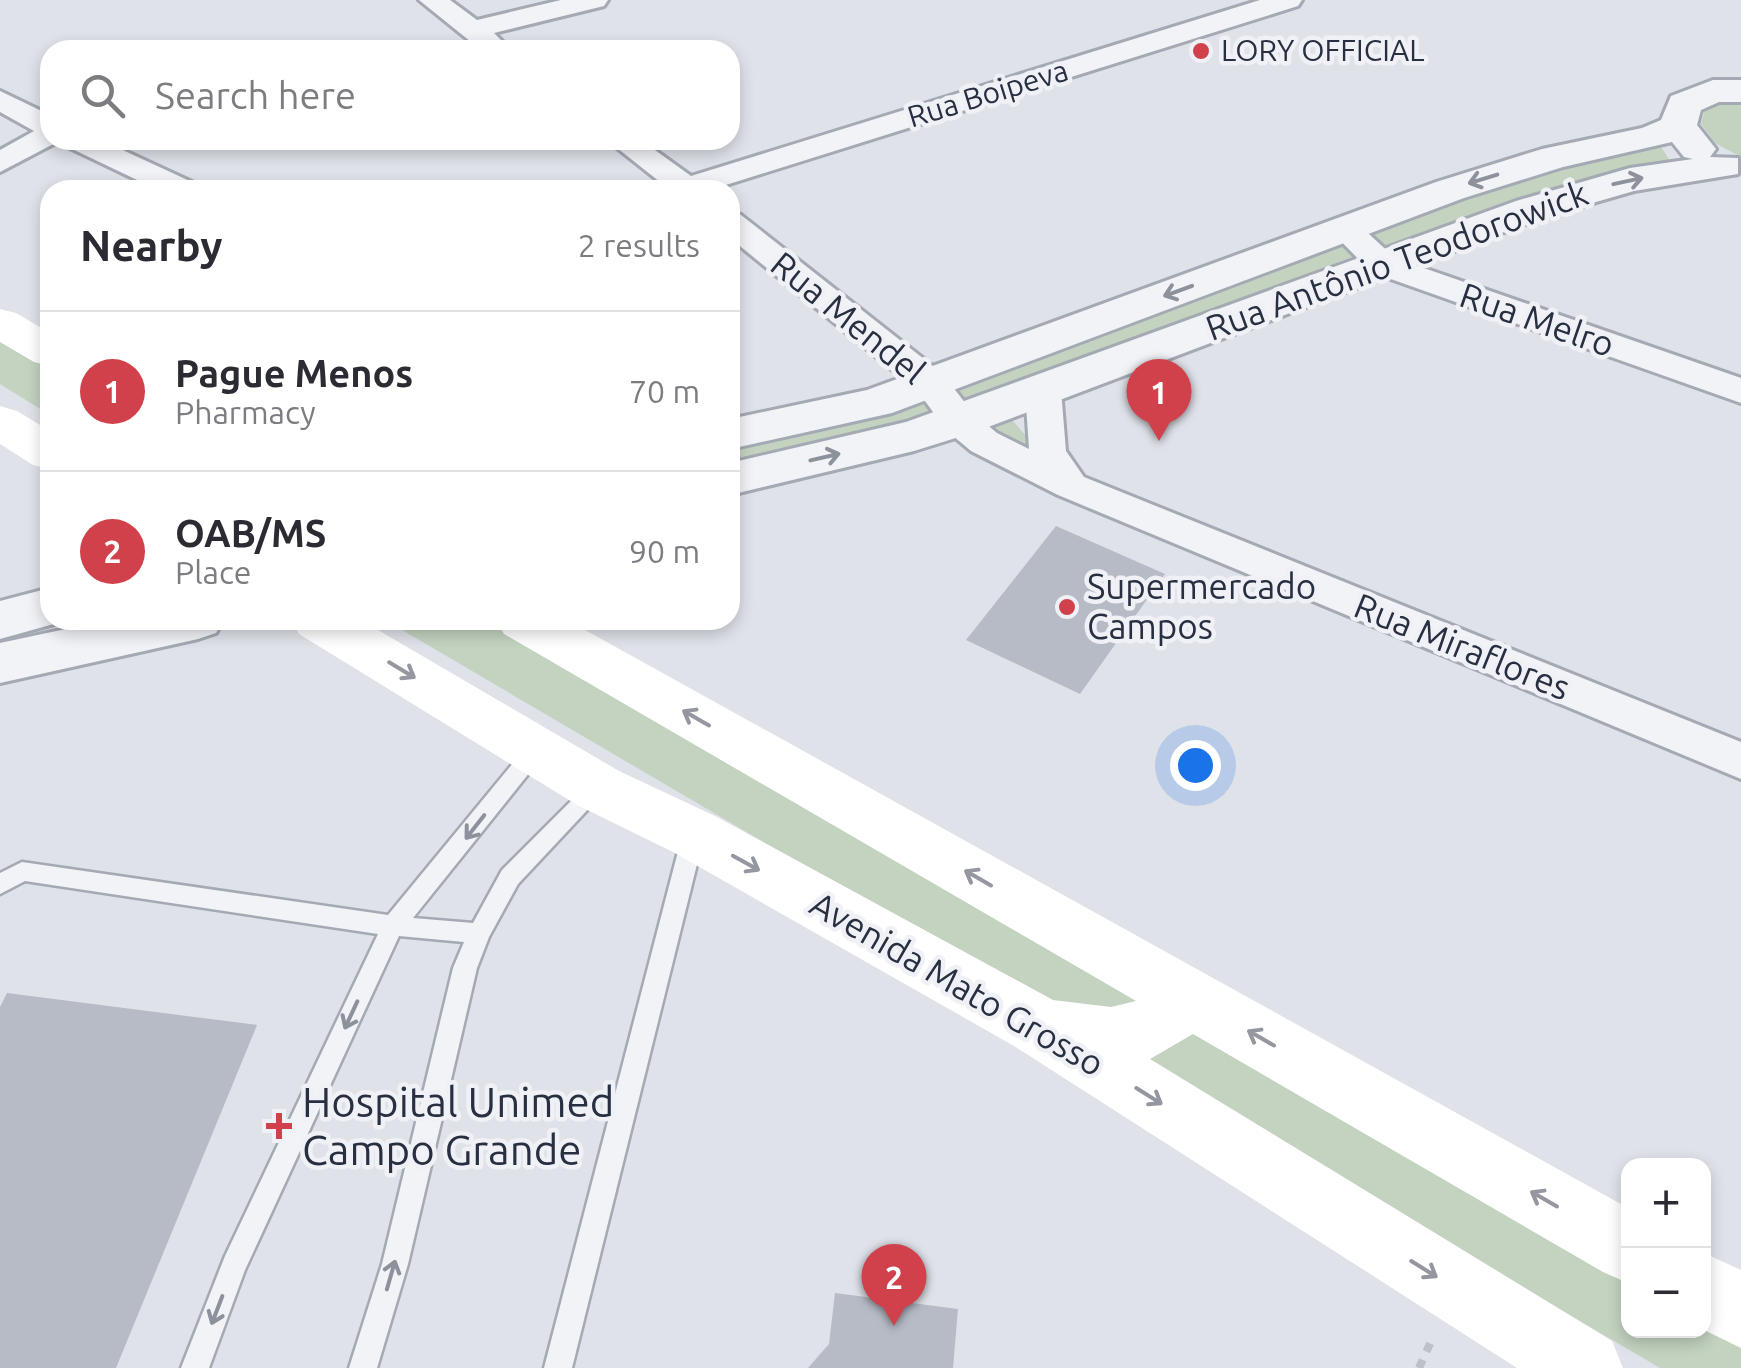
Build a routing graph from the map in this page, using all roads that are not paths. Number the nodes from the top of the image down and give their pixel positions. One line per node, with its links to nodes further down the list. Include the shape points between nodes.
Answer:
1 (433, 0): 4 (street)
2 (594, 0): 4 (street)
3 (1288, 0): 19 (street, Rua Boipeva)
4 (472, 30): 5 (street)
5 (486, 40)
6 (1741, 91): 9 (street, via 1713,91 1684,104)
7 (0, 100): 8 (street)
8 (40, 124)
9 (1678, 126): 16 (street, via 1693,147); 21 (street, Rua Antônio Teodorowick, one-way to 21, via 1555,157)
10 (40, 127): 12 (street)
11 (40, 129): 15 (street)
12 (0, 132)
13 (98, 150): 17 (street)
14 (636, 150): 18 (street)
15 (0, 164)
16 (1733, 169): 22 (street, Rua Antônio Teodorowick, one-way to 16, via 1530,208 1630,180)
17 (162, 180)
18 (678, 180)
19 (714, 180)
20 (740, 230): 25 (street, Rua Mendel)
21 (1345, 230): 22 (street, Rua Melro); 25 (street, Rua Antônio Teodorowick, one-way to 25)
22 (1382, 265): 26 (street, Rua Antônio Teodorowick); 27 (street, Rua Melro)
23 (0, 324): 24 (main road)
24 (40, 346)
25 (930, 382): 28 (street, Rua Mendel); 30 (street, Rua Antônio Teodorowick)
26 (1044, 390): 28 (street, Rua Antônio Teodorowick); 33 (street, via 1048,453)
27 (1741, 391)
28 (959, 421): 32 (street, Rua Antônio Teodorowick, one-way to 28); 33 (street, Rua Miraflores, via 1001,453)
29 (0, 422): 31 (main road)
30 (740, 437)
31 (40, 447)
32 (740, 476)
33 (1071, 486): 41 (street, Rua Miraflores)
34 (40, 610): 35 (street)
35 (0, 620)
36 (152, 630): 39 (street)
37 (335, 630): 40 (main road, Avenida Mato Grosso, one-way to 40)
38 (541, 630): 47 (main road, one-way to 38)
39 (0, 663)
40 (535, 751): 42 (main road, Avenida Mato Grosso); 45 (lane, one-way to 45)
41 (1741, 761)
42 (598, 788): 43 (main road, Avenida Mato Grosso); 46 (lane, via 510,877)
43 (694, 834): 48 (main road, Avenida Mato Grosso, one-way to 48); 54 (lane)
44 (0, 884): 45 (lane, via 22,871)
45 (393, 926): 46 (lane); 52 (lane, one-way to 52, via 234,1266)
46 (479, 933): 53 (lane, one-way to 46)
47 (1187, 996): 48 (main road, via 1166,1021 1138,1034 1106,1040); 49 (main road, one-way to 47)
48 (1037, 1025): 55 (main road, Avenida Mato Grosso, one-way to 55)
49 (1621, 1243)
50 (1711, 1294): 51 (main road)
51 (1741, 1311)
52 (194, 1368)
53 (363, 1368)
54 (558, 1368)
55 (1584, 1368)

